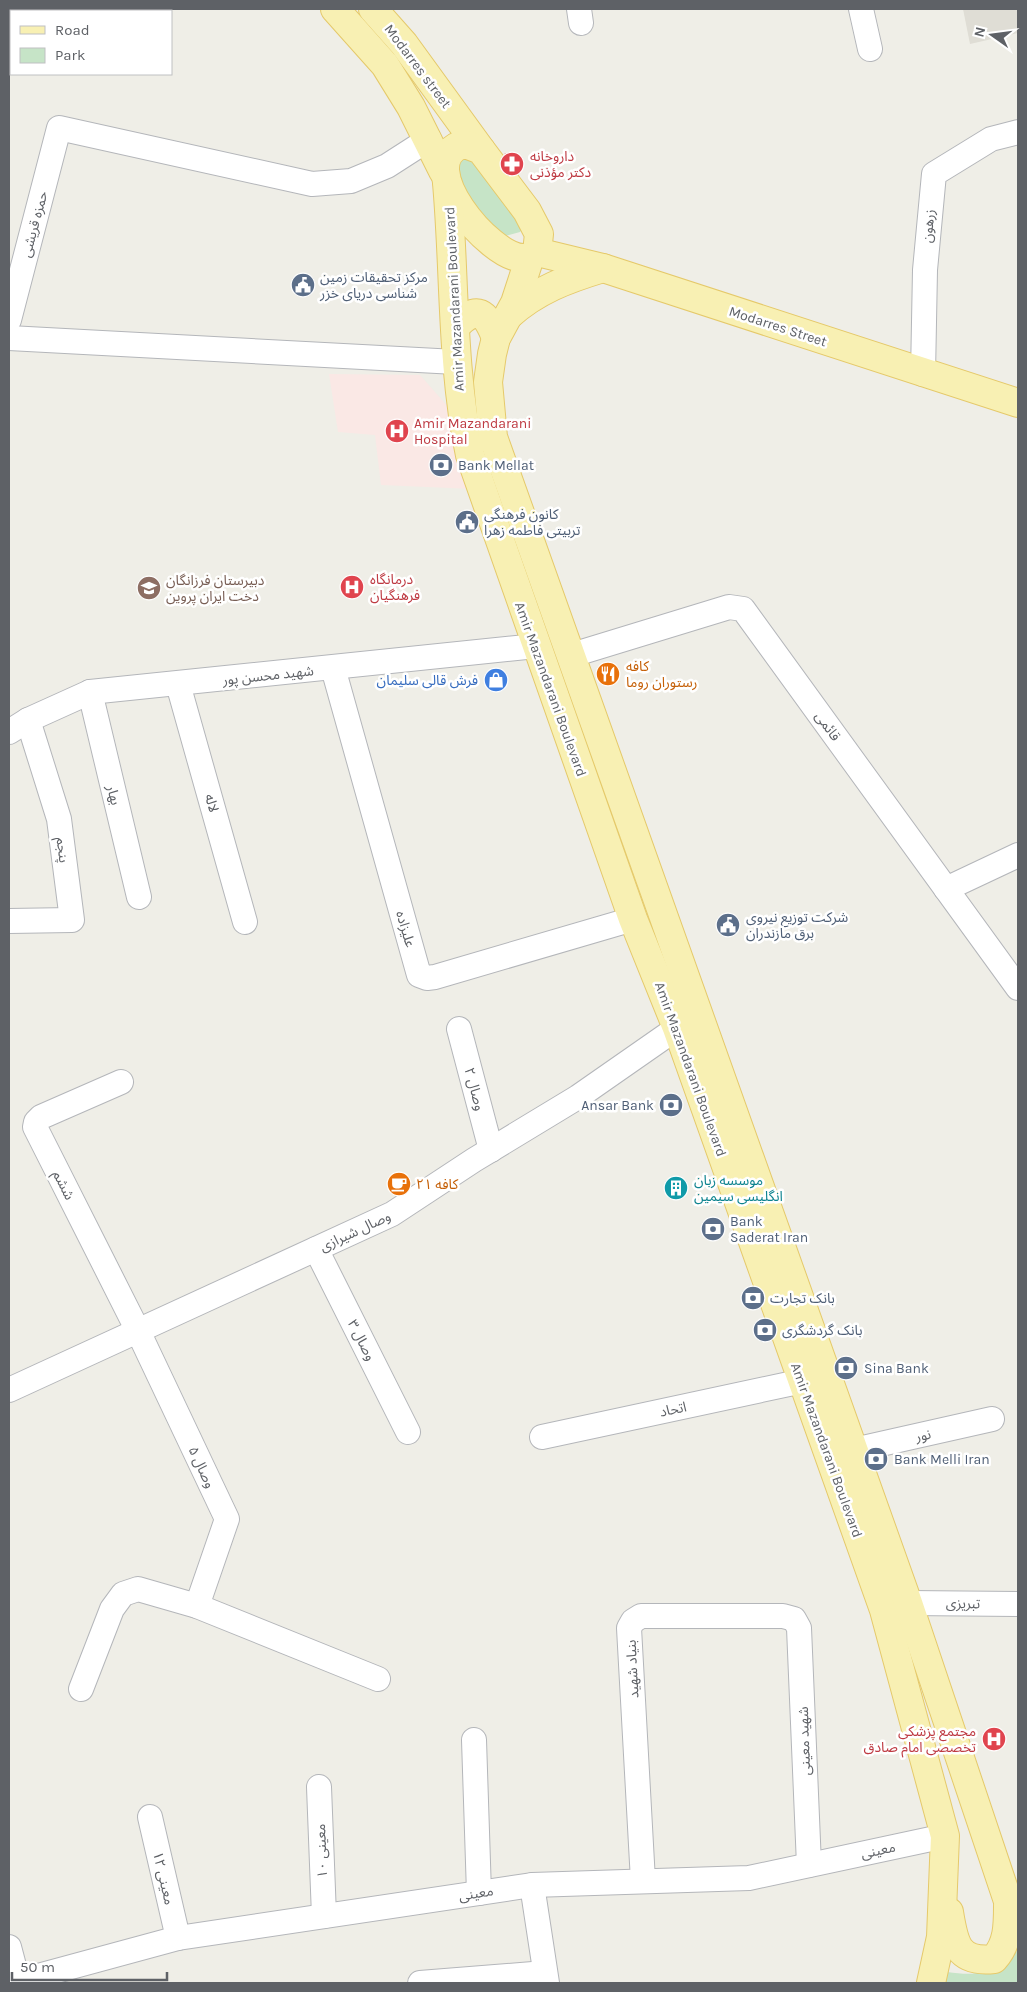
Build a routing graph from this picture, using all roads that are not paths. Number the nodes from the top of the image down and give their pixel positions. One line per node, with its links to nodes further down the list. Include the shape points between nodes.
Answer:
1 (335, 9): 6 (main road, Modarres Street, via 385,66)
2 (373, 9): 7 (main road, Modarres street, via 404,44)
3 (861, 9): 4 (street)
4 (870, 49)
5 (1018, 132): 16 (street, زرهون, via 991,139 934,174 925,270)
6 (429, 139): 8 (main road, Modarres Street); 11 (street, حمزه قریشی, via 387,166 351,181 312,184 59,128)
7 (481, 150): 8 (main road, via 468,145 453,148 445,158); 9 (main road, Modarres street, via 528,211 538,234)
8 (445, 177): 9 (main road, Modarres Street, via 471,223 492,244 508,254 524,258); 12 (main road, Amir Mazandarani Boulevard)
9 (533, 255): 10 (main road, Modarres Street); 13 (main road, Amir Mazandarani Boulevard)
10 (603, 268): 13 (main road, via 549,287 526,300); 16 (main road, Modarres Street)
11 (9, 320)
12 (456, 326): 13 (main road, via 473,312 482,314); 15 (main road, Amir Mazandarani Boulevard)
13 (501, 328): 19 (main road, Amir Mazandarani Boulevard, via 488,382 494,437)
14 (9, 338): 15 (street)
15 (456, 362): 18 (main road, Amir Mazandarani Boulevard, via 470,455)
16 (923, 374): 17 (main road, Modarres Street)
17 (1018, 404)
18 (536, 646): 20 (street, شهید محسن پور); 27 (main road, Amir Mazandarani Boulevard)
19 (572, 655): 25 (street, قائمی, via 729,607 743,609); 42 (main road, Amir Mazandarani Boulevard)
20 (333, 668): 21 (street, شهید محسن پور); 27 (street, علیزاده, via 419,975 435,977)
21 (178, 684): 22 (street, شهید محسن پور); 29 (street, لاله)
22 (90, 692): 23 (street, شهید محسن پور); 26 (street, بهار)
23 (18, 726): 28 (street, پنجم, via 59,819 72,920)
24 (1018, 855): 25 (street)
25 (946, 889): 30 (street, قائمی)
26 (139, 897)
27 (633, 919): 31 (main road, Amir Mazandarani Boulevard)
28 (9, 921)
29 (245, 922)
30 (1018, 988)
31 (677, 1028): 34 (street, وصال شیرازی, via 578,1097); 37 (main road, Amir Mazandarani Boulevard)
32 (459, 1029): 34 (street, وصال ۲)
33 (121, 1082): 36 (street, ششم, via 41,1117 35,1127)
34 (491, 1150): 35 (street, وصال شیرازی, via 392,1214)
35 (316, 1249): 36 (street, وصال شیرازی); 40 (street, وصال ۳)
36 (138, 1331): 38 (street, وصال شیرازی); 45 (street, وصال ۵, via 227,1519)
37 (803, 1381): 41 (street, اتحاد); 52 (main road, Amir Mazandarani Boulevard, via 884,1610)
38 (9, 1390)
39 (992, 1420): 42 (street, نور)
40 (408, 1432)
41 (542, 1437)
42 (854, 1450): 43 (main road, Amir Mazandarani Boulevard)
43 (908, 1602): 44 (street, تبریزی); 58 (main road, Amir Mazandarani Boulevard)
44 (1018, 1604)
45 (197, 1606): 47 (street); 48 (street, via 138,1589 123,1594 112,1609)
46 (794, 1619): 53 (street, شهید معینی, via 800,1628); 54 (street, بنیاد شهید, via 782,1616 641,1616 633,1620 629,1628)
47 (378, 1679)
48 (81, 1690)
49 (474, 1740): 57 (street)
50 (319, 1787): 59 (street, معینی ۱۰)
51 (150, 1817): 61 (street, معینی ۱۲)
52 (945, 1836): 53 (street, معینی); 56 (main road, Amir Mazandarani Boulevard)
53 (809, 1865): 54 (street, معینی, via 749,1878)
54 (643, 1881): 55 (street, معینی)
55 (532, 1884): 57 (street, معینی); 63 (street)
56 (944, 1884): 58 (main road, via 954,1936 960,1952 969,1958 994,1959 1002,1950 1007,1929); 66 (main road, Amir Mazandarani Boulevard, via 941,1937)
57 (479, 1892): 59 (street, معینی)
58 (1008, 1898): 60 (main road, Amir Mazandarani Boulevard)
59 (324, 1916): 61 (street, معینی)
60 (1018, 1931)
61 (178, 1938): 64 (street, معینی)
62 (9, 1947): 64 (street)
63 (546, 1978): 65 (street)
64 (15, 1982)
65 (420, 1983)
66 (931, 1983)

